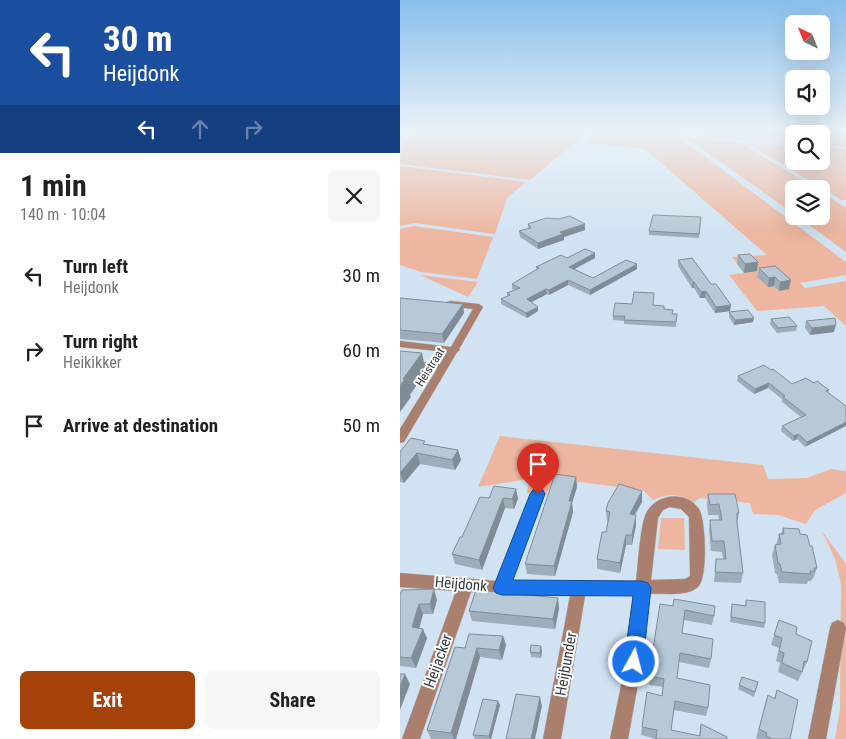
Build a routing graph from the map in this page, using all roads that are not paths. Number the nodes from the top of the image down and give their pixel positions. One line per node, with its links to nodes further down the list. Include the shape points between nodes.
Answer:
1 (443, 304): 3 (street, Heistraat, via 479,307)
2 (400, 344): 3 (street)
3 (455, 350): 5 (street, Heistraat)
4 (400, 363): 5 (street)
5 (444, 367): 6 (street, Heistraat)
6 (400, 439)
7 (538, 494): 10 (street)
8 (400, 580): 9 (street, Heijdonk)
9 (466, 584): 10 (street, Heijdonk); 14 (street, Heijacker)
10 (502, 588): 12 (street, Heijdonk)
11 (642, 588): 11 (street, via 687,586 694,582 696,517 688,507 676,501 655,508 651,518); 12 (street, Heijdonk); 16 (street, via 634,662)
12 (579, 589): 15 (street, Heijbunder)
13 (838, 628): 17 (street)
14 (411, 739)
15 (552, 739)
16 (619, 739)
17 (817, 739)

